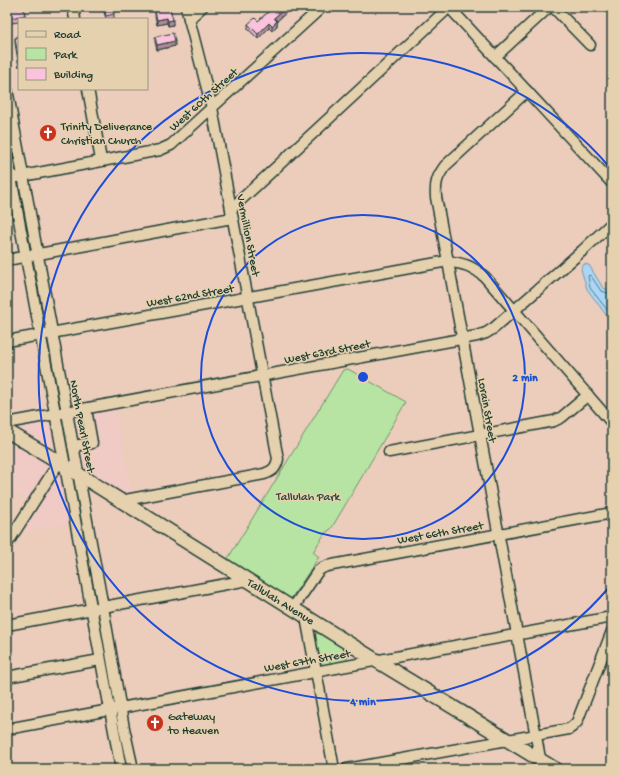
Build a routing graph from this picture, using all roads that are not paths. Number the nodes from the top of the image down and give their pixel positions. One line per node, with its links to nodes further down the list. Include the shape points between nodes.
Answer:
1 (73, 7): 8 (street)
2 (186, 7): 9 (street, Vermillion Street)
3 (202, 7): 9 (street)
4 (322, 7): 15 (street, West 60th Street)
5 (448, 7): 11 (street); 21 (street)
6 (549, 7): 11 (street)
7 (553, 7): 10 (street)
8 (75, 18)
9 (189, 19): 15 (street, Vermillion Street)
10 (590, 45)
11 (495, 57): 14 (street)
12 (7, 89): 18 (street, North Pearl Street)
13 (88, 90): 17 (street)
14 (527, 91): 20 (street); 26 (street, Lorain Street, via 446,166 436,181 436,197)
15 (212, 108): 17 (street, West 60th Street, via 171,145 160,150); 21 (street, Vermillion Street)
16 (7, 156): 19 (street, North Pearl Street)
17 (101, 160): 18 (street, West 60th Street)
18 (23, 176): 19 (street, West 60th Street); 23 (street, North Pearl Street)
19 (9, 178): 24 (street, North Pearl Street)
20 (612, 183)
21 (232, 213): 23 (street); 27 (street, Vermillion Street)
22 (612, 223): 28 (street, West 63rd Street)
23 (38, 254): 24 (street); 29 (street, North Pearl Street)
24 (26, 256): 25 (street); 30 (street, North Pearl Street)
25 (7, 260)
26 (448, 261): 27 (street, West 62nd Street); 28 (street, via 478,270); 31 (street, Lorain Street)
27 (247, 297): 29 (street, West 62nd Street); 33 (street, Vermillion Street)
28 (514, 310): 31 (street, West 63rd Street, via 486,333); 34 (street)
29 (52, 333): 30 (street, West 62nd Street); 36 (street, North Pearl Street)
30 (41, 335): 32 (street, West 62nd Street); 37 (street, North Pearl Street)
31 (462, 339): 33 (street, West 63rd Street); 41 (street, Lorain Street)
32 (7, 342)
33 (262, 376): 35 (street, West 63rd Street); 46 (street, Vermillion Street, via 278,458 274,469 264,474)
34 (588, 395): 39 (street); 41 (street, via 554,421)
35 (86, 409): 36 (street, West 63rd Street); 42 (street, via 92,443)
36 (67, 412): 37 (street, West 63rd Street); 42 (street, North Pearl Street)
37 (56, 414): 38 (street, West 63rd Street); 44 (street, North Pearl Street)
38 (7, 423)
39 (612, 423)
40 (7, 431): 44 (main road, Tallulah Avenue)
41 (479, 434): 43 (street); 48 (street, Lorain Street)
42 (73, 446): 45 (street, North Pearl Street)
43 (389, 452)
44 (62, 464): 45 (main road, Tallulah Avenue); 49 (street); 53 (street, North Pearl Street)
45 (79, 475): 46 (main road, Tallulah Avenue); 51 (street, North Pearl Street)
46 (120, 501): 50 (main road, Tallulah Avenue)
47 (612, 513): 48 (street, West 66th Street)
48 (498, 534): 52 (street, West 66th Street, via 322,568); 58 (street, Lorain Street)
49 (7, 544)
50 (247, 580): 51 (street); 52 (main road, Tallulah Avenue)
51 (103, 607): 53 (street); 63 (street, North Pearl Street)
52 (293, 608): 54 (main road, Tallulah Avenue)
53 (91, 609): 56 (street); 59 (street, North Pearl Street)
54 (306, 617): 60 (main road, Tallulah Avenue); 61 (street)
55 (612, 617): 58 (street, West 67th Street)
56 (7, 625)
57 (612, 631): 66 (street, via 577,722 569,729)
58 (517, 634): 60 (street, West 67th Street); 66 (street, Lorain Street)
59 (100, 660): 62 (street); 64 (street, North Pearl Street)
60 (377, 661): 61 (street, West 67th Street); 67 (main road, Tallulah Avenue)
61 (316, 672): 63 (street, West 67th Street); 71 (street)
62 (7, 677)
63 (121, 708): 64 (street, West 67th Street); 70 (street, North Pearl Street)
64 (110, 710): 65 (street, West 67th Street); 69 (street, North Pearl Street)
65 (7, 729)
66 (535, 735): 67 (street); 68 (street, Lorain Street)
67 (506, 740): 68 (main road, Tallulah Avenue); 72 (street)
68 (541, 765): 73 (main road, Tallulah Avenue)
69 (120, 769)
70 (133, 769)
71 (334, 769)
72 (347, 769)
73 (555, 769)

